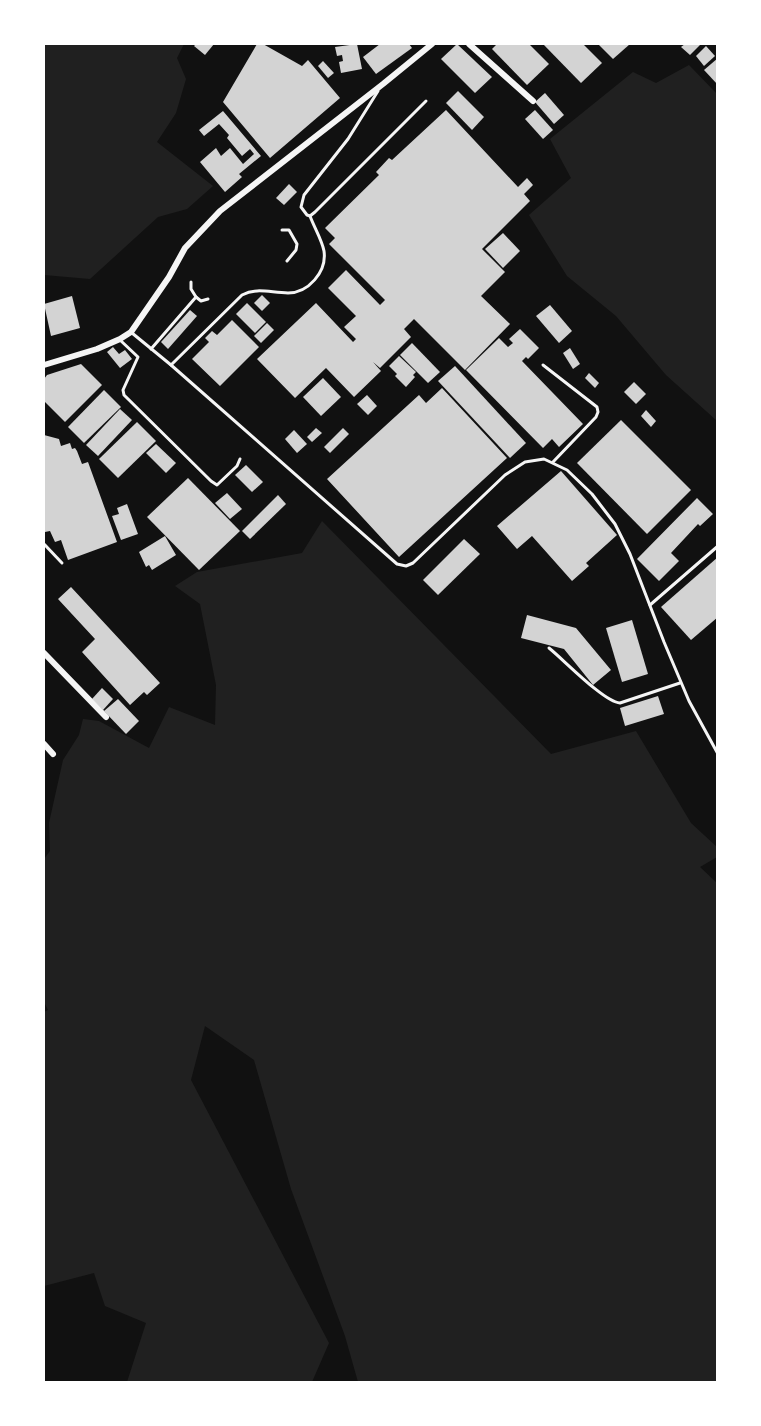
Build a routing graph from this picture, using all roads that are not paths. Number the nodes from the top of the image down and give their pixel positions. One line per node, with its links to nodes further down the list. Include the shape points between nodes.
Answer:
1 (432, 44): 3 (street)
2 (469, 44): 5 (street)
3 (383, 84): 6 (lane, via 348,139 304,195 301,207); 12 (street, via 220,211 185,248)
4 (426, 101): 6 (lane)
5 (533, 101)
6 (310, 216): 17 (lane, via 324,251 318,276 307,287 290,293 255,290 242,295)
7 (282, 230): 8 (lane, via 288,230 297,244)
8 (287, 261)
9 (191, 282): 10 (lane)
10 (196, 297): 11 (lane, via 201,301); 14 (lane)
11 (208, 299)
12 (130, 332): 13 (street); 14 (lane)
13 (120, 339): 16 (street); 18 (lane, via 138,357 123,393 211,482 217,485)
14 (151, 349): 17 (lane)
15 (543, 364): 19 (lane, via 597,406 598,412)
16 (44, 365)
17 (171, 365): 19 (lane, via 397,564 413,563 505,474 525,462 544,459)
18 (240, 459)
19 (552, 463): 23 (lane, via 567,470 592,494 615,524)
20 (44, 544): 22 (lane)
21 (717, 546): 23 (lane)
22 (62, 563)
23 (650, 605): 26 (lane)
24 (549, 648): 26 (lane, via 614,702)
25 (44, 653): 27 (street)
26 (681, 683): 30 (lane)
27 (106, 717)
28 (44, 744): 29 (street)
29 (53, 754)
30 (717, 754)

